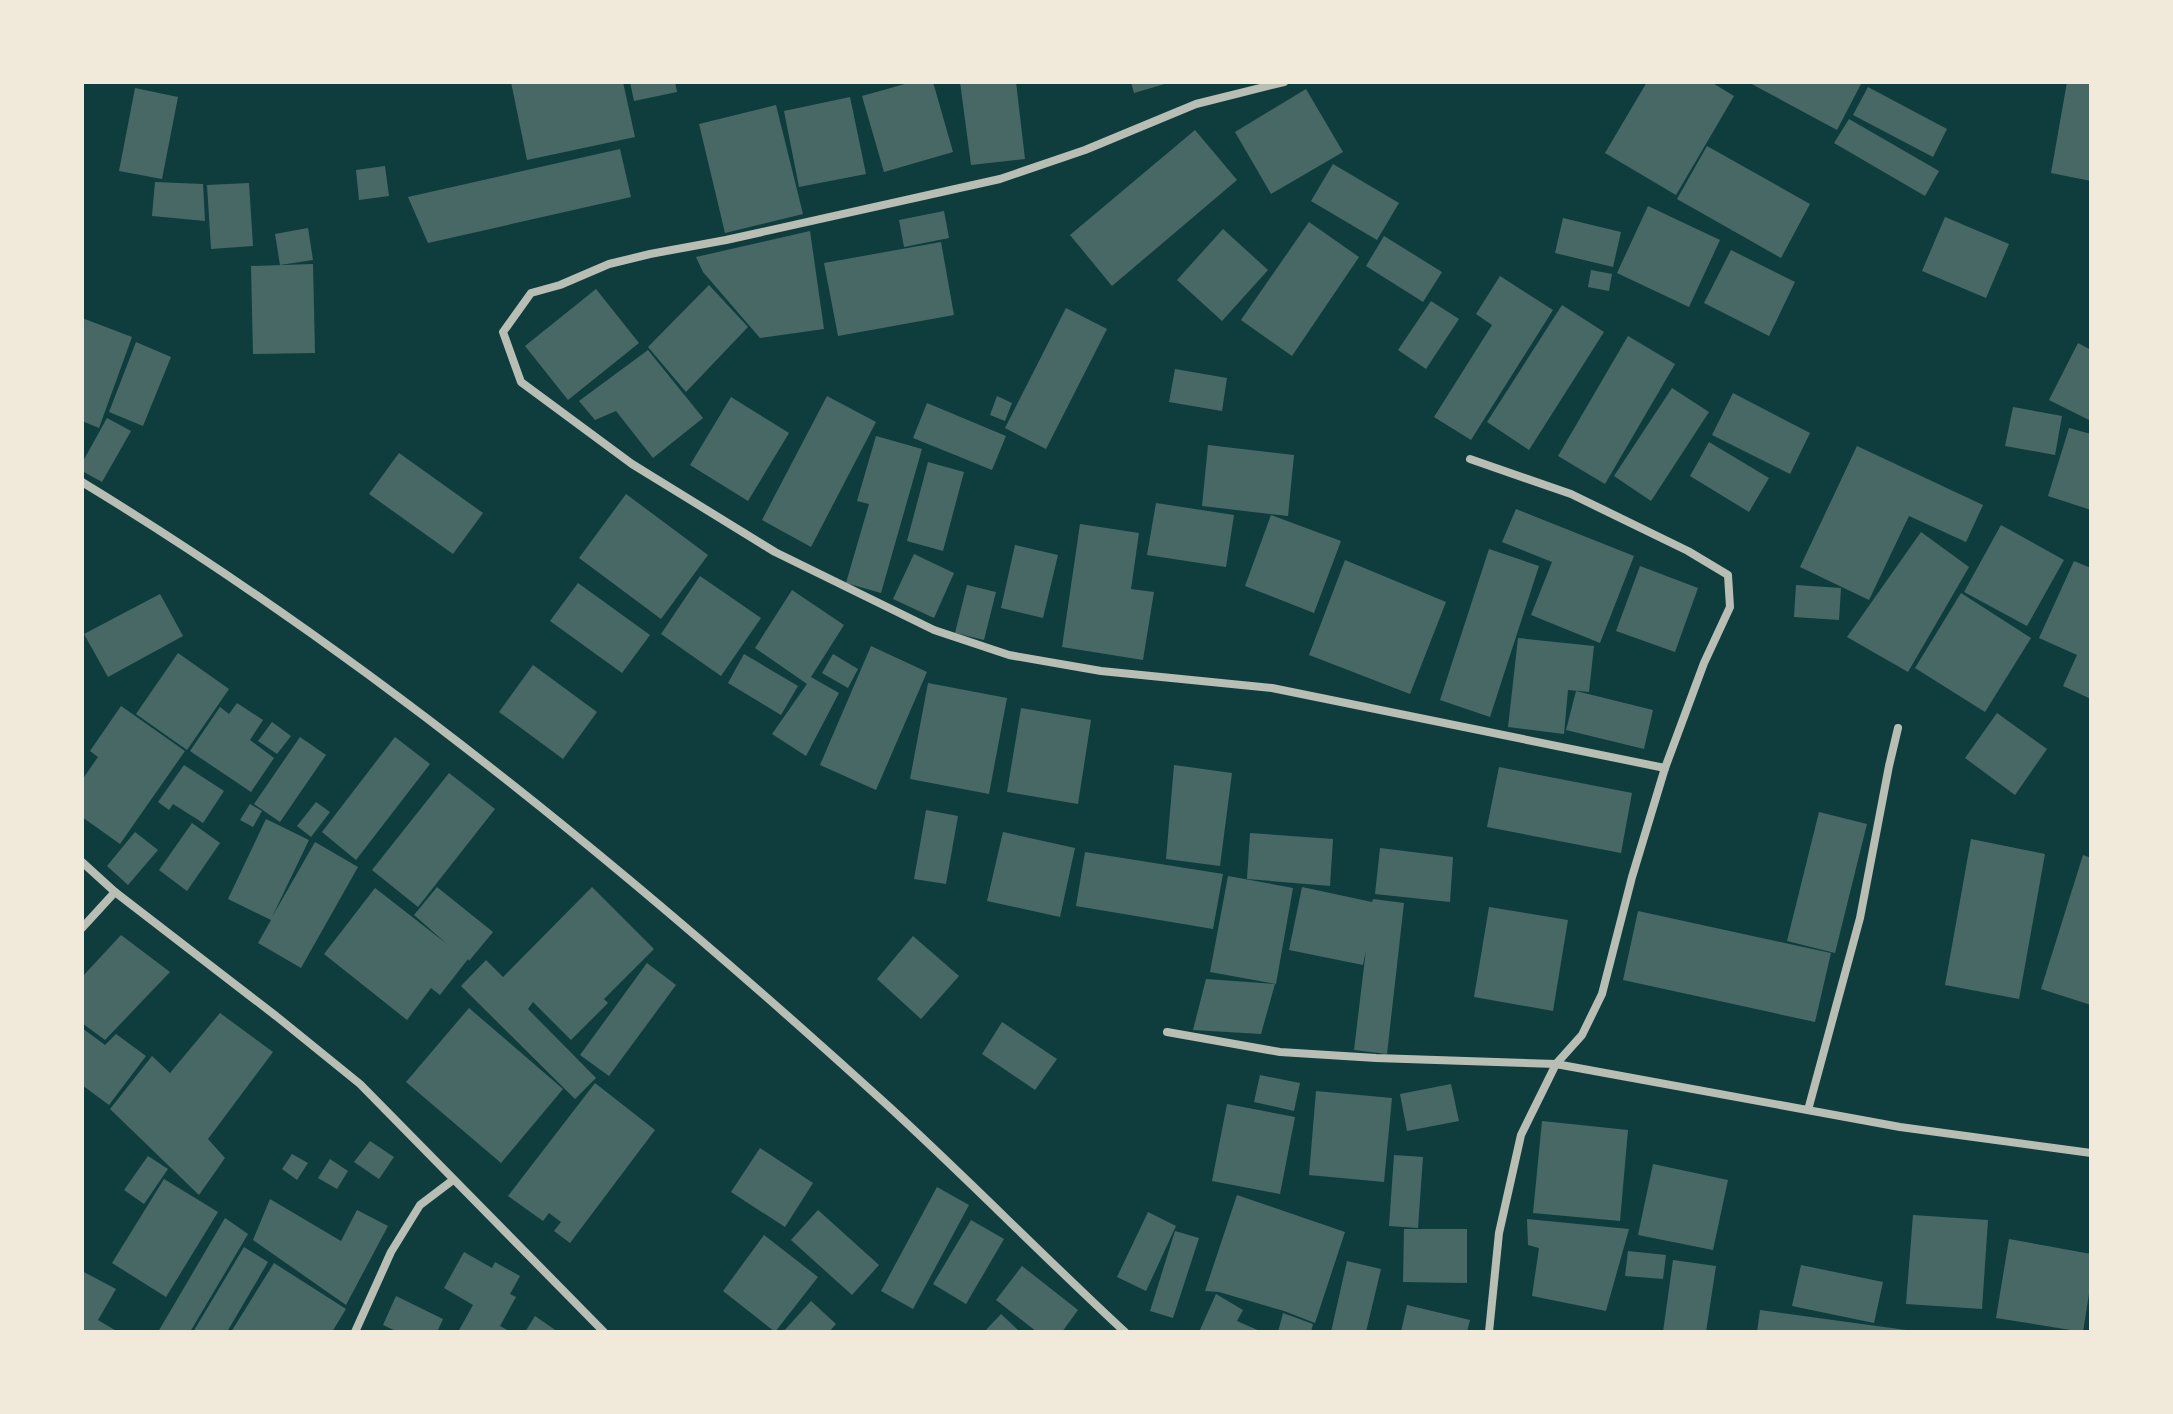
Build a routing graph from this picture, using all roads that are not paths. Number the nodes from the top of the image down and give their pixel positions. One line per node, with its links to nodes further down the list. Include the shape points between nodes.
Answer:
1 (1284, 82): 5 (street, via 1196,104 1000,179 609,264 531,293 503,332 506,344 521,382 632,464 775,552 934,630 1009,655 1101,671 1272,688)
2 (1470, 459): 5 (street, via 1571,494 1728,575 1730,607)
3 (82, 482): 16 (street, via 251,591 514,785 886,1104)
4 (1898, 728): 11 (street, via 1860,918)
5 (1665, 768): 10 (street, via 1602,994 1582,1035)
6 (82, 862): 7 (street)
7 (115, 892): 8 (street); 13 (street, via 360,1084)
8 (82, 928)
9 (1167, 1032): 10 (street, via 1280,1052)
10 (1556, 1064): 11 (street); 17 (street, via 1521,1135 1499,1233)
11 (1808, 1110): 12 (street)
12 (2091, 1153)
13 (453, 1180): 14 (street, via 420,1205 391,1252); 15 (street)
14 (355, 1332)
15 (604, 1332)
16 (1125, 1332)
17 (1489, 1332)

